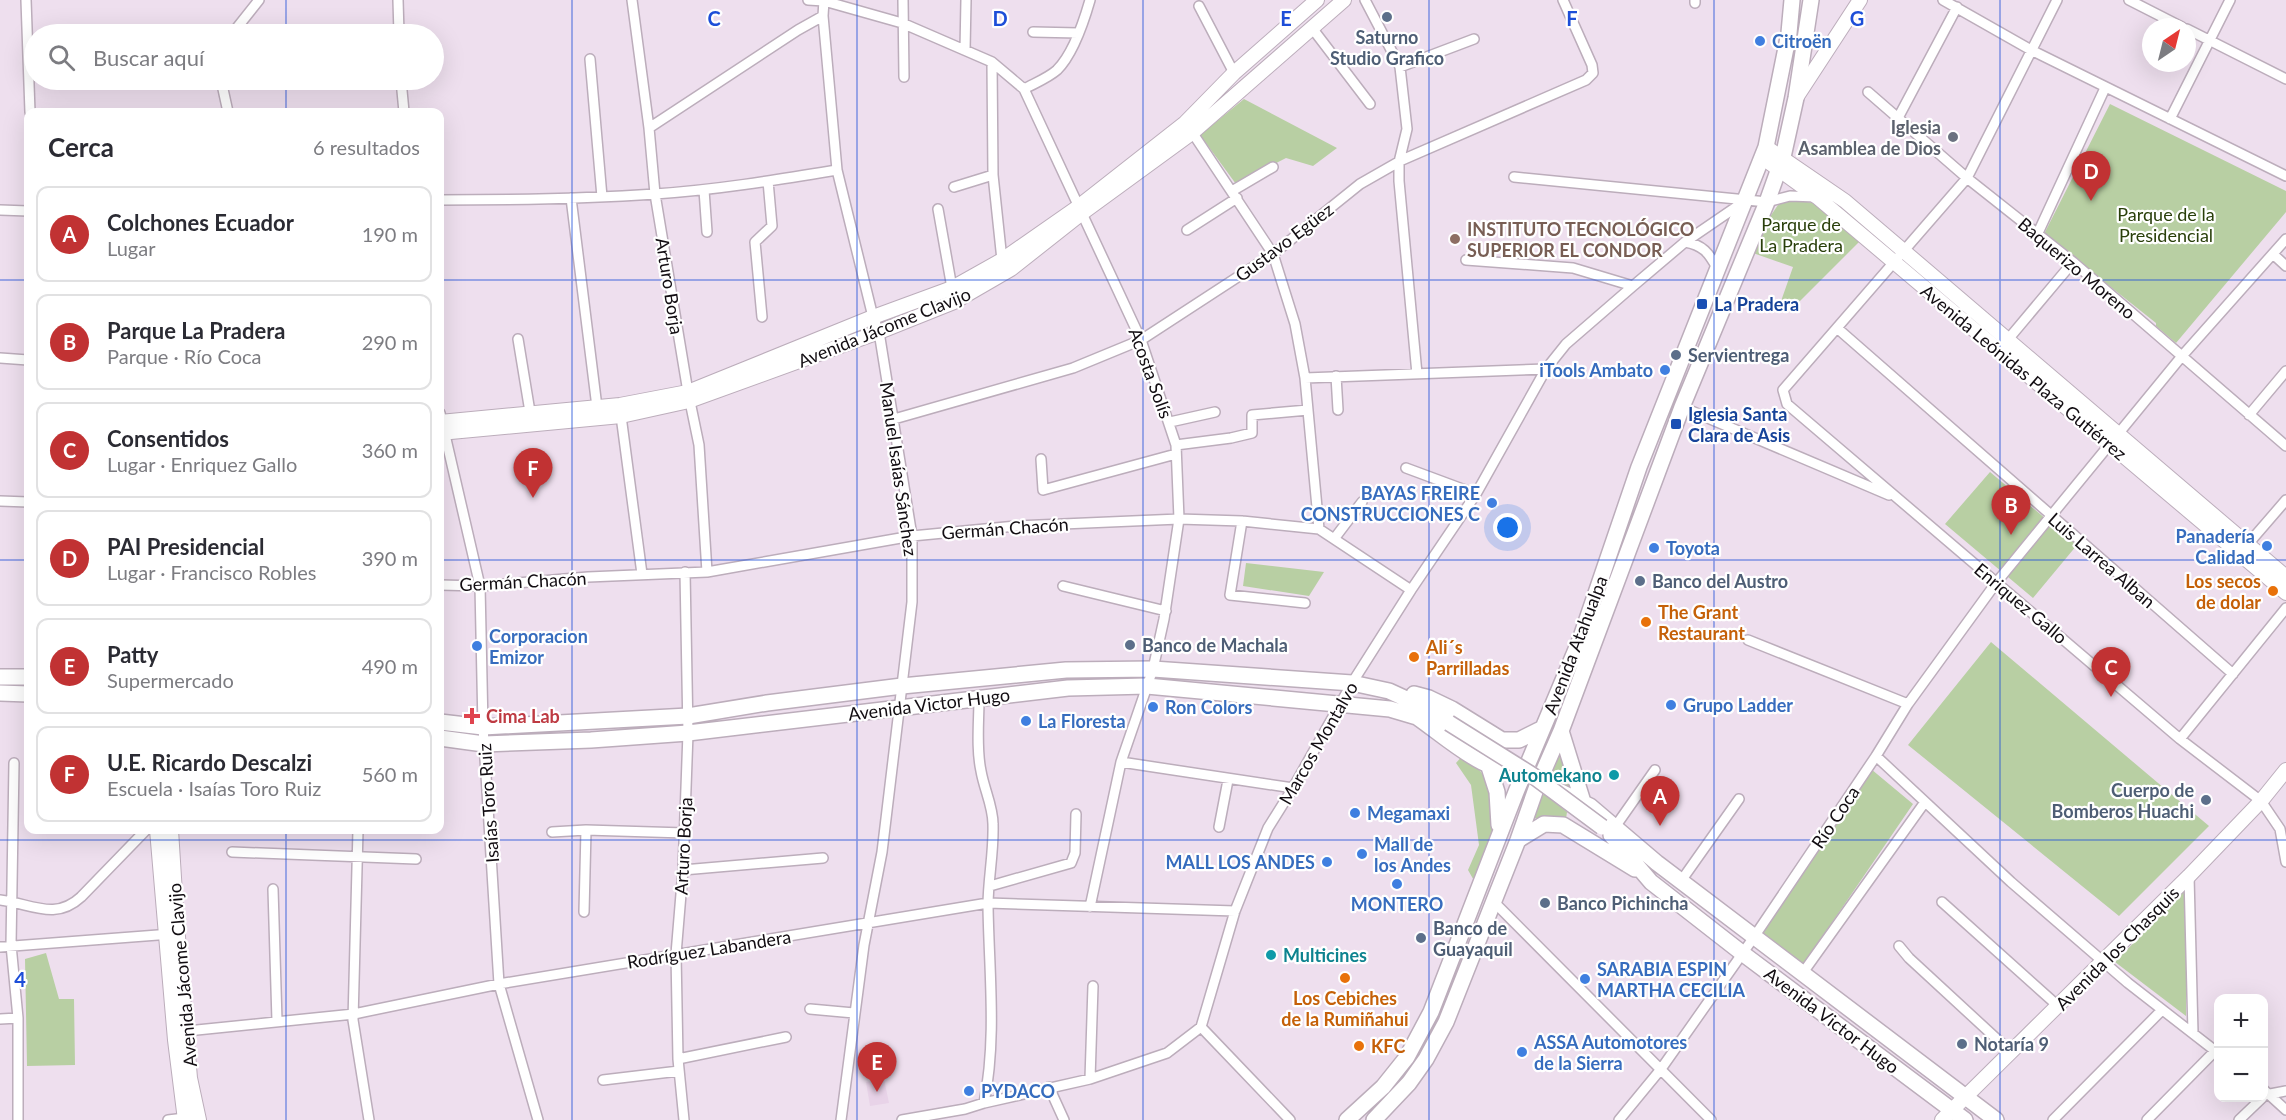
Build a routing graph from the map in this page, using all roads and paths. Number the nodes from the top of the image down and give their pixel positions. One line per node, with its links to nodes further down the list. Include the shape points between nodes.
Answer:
1 (26, 0): 26 (street)
2 (259, 0): 27 (street)
3 (398, 0): 28 (street)
4 (632, 0): 57 (street, Arturo Borja)
5 (808, 0): 20 (street, Acosta Solís)
6 (903, 0): 25 (street)
7 (966, 0): 35 (street)
8 (1090, 0): 31 (street)
9 (1317, 0): 40 (street, Avenida Jácome Clavijo)
10 (1344, 0): 29 (street, Avenida Jácome Clavijo)
11 (1365, 0): 39 (street)
12 (1563, 0): 59 (street, Gustavo Egüez, via 1592,65 1593,73 1586,80)
13 (1792, 0): 58 (main road, Avenida Atahualpa)
14 (1811, 0): 49 (main road, Avenida Atahualpa)
15 (1860, 0): 49 (street)
16 (1942, 0): 22 (street)
17 (2057, 0): 36 (street)
18 (2129, 0): 24 (street)
19 (2230, 0): 34 (street)
20 (824, 1): 23 (street, Manuel Isaías Sánchez); 25 (street, Acosta Solís)
21 (1199, 6): 40 (street)
22 (1957, 7): 36 (street); 54 (street)
23 (823, 16): 57 (street); 62 (street, Manuel Isaías Sánchez)
24 (2164, 18)
25 (902, 23): 35 (street, Acosta Solís); 41 (street)
26 (27, 24)
27 (239, 24)
28 (399, 24)
29 (1312, 28): 50 (street); 56 (street, Avenida Jácome Clavijo)
30 (1032, 32): 31 (street)
31 (1078, 33): 44 (street, via 1058,69)
32 (2196, 34): 34 (street)
33 (1474, 39): 39 (street)
34 (2209, 41): 42 (street); 55 (street)
35 (965, 50): 38 (street, Acosta Solís)
36 (2031, 50): 43 (street); 66 (street)
37 (590, 59): 72 (street)
38 (992, 62): 44 (street, Acosta Solís); 63 (street)
39 (1400, 67): 59 (street, via 1407,129)
40 (1234, 73): 56 (street, Avenida Jácome Clavijo)
41 (904, 77)
42 (2286, 79)
43 (2105, 88): 55 (street); 84 (street)
44 (1024, 89): 80 (street, Acosta Solís)
45 (29, 90): 51 (street)
46 (223, 90): 52 (street)
47 (402, 90): 53 (street)
48 (1868, 92): 54 (street, Baquerizo Moreno)
49 (1796, 98): 60 (main road, Avenida Atahualpa)
50 (1370, 104)
51 (30, 108)
52 (227, 108)
53 (404, 108)
54 (1898, 118): 66 (street, Baquerizo Moreno)
55 (2170, 119): 64 (street)
56 (1189, 127): 71 (street); 80 (street, Avenida Jácome Clavijo)
57 (649, 128): 70 (street, Arturo Borja)
58 (1764, 153): 60 (street); 76 (main road, Avenida Atahualpa)
59 (1399, 162): 88 (street, Gustavo Egüez, via 1360,184); 110 (street)
60 (1781, 163): 73 (street, Avenida Leónidas Plaza Gutiérrez); 77 (main road, Avenida Atahualpa); 87 (street, Avenida Leónidas Plaza Gutiérrez, via 1845,201)
61 (1273, 166): 71 (street)
62 (837, 170): 67 (street); 99 (street, Manuel Isaías Sánchez)
63 (993, 176): 68 (street); 90 (street)
64 (2286, 176)
65 (1514, 177): 76 (street)
66 (1967, 178): 84 (street, Baquerizo Moreno); 87 (street)
67 (768, 181): 69 (street); 98 (street, via 772,226 755,242)
68 (954, 187)
69 (704, 190): 70 (street); 83 (street)
70 (655, 194): 72 (street); 113 (street, Arturo Borja)
71 (1234, 194): 82 (street); 88 (street)
72 (602, 197): 74 (street)
73 (1817, 197): 77 (street, via 1790,196); 92 (street, Avenida Leónidas Plaza Gutiérrez)
74 (571, 198): 75 (street); 114 (street)
75 (444, 200)
76 (1746, 200): 77 (street); 86 (street, Marcos Montalvo); 95 (main road, Avenida Atahualpa)
77 (1767, 202): 115 (main road, Avenida Atahualpa)
78 (938, 209): 97 (street)
79 (0, 210): 81 (street)
80 (1080, 210): 90 (street, Avenida Jácome Clavijo); 101 (street, Avenida Jácome Clavijo, via 1011,269 982,287); 103 (street, Acosta Solís)
81 (24, 211)
82 (1187, 230)
83 (707, 232)
84 (2037, 235): 93 (street, Baquerizo Moreno)
85 (2286, 239): 89 (street, Río Coca)
86 (1685, 242): 95 (street, via 1703,248); 96 (street, Marcos Montalvo)
87 (1903, 250): 92 (street); 104 (street, Avenida Leónidas Plaza Gutiérrez)
88 (1273, 254): 103 (street, Gustavo Egüez); 112 (street, via 1295,324)
89 (2274, 255): 94 (street); 105 (street, Río Coca)
90 (1002, 260): 97 (street, Avenida Jácome Clavijo)
91 (1466, 260): 96 (street, via 1573,268)
92 (1893, 262): 100 (street); 104 (street, Avenida Leónidas Plaza Gutiérrez)
93 (2073, 262): 104 (street); 105 (street, Baquerizo Moreno)
94 (2286, 266)
95 (1717, 268): 177 (main road, Avenida Atahualpa, via 1639,467 1580,639)
96 (1633, 286): 108 (street, Marcos Montalvo, via 1566,344)
97 (952, 288): 99 (street, Avenida Jácome Clavijo)
98 (762, 317)
99 (873, 317): 101 (street, Manuel Isaías Sánchez); 113 (street, Avenida Jácome Clavijo)
100 (1837, 328): 132 (street, Enriquez Gallo, via 1783,390 1787,404); 137 (street, Luis Larrea Alban)
101 (879, 332): 113 (street, Avenida Jácome Clavijo); 122 (street, Manuel Isaías Sánchez)
102 (518, 339): 121 (street)
103 (1141, 340): 122 (street, Gustavo Egüez, via 1073,368); 123 (street, Acosta Solís)
104 (2004, 345): 125 (street, Avenida Leónidas Plaza Gutiérrez)
105 (2182, 356): 119 (street, Baquerizo Moreno); 125 (street, Río Coca)
106 (0, 358): 107 (street)
107 (24, 360)
108 (1546, 369): 110 (street); 131 (street, Marcos Montalvo)
109 (2286, 371): 119 (street)
110 (1417, 374): 111 (street)
111 (1336, 376): 112 (street); 117 (street)
112 (1305, 378): 116 (street)
113 (688, 396): 114 (street, Avenida Jácome Clavijo); 120 (street, Avenida Jácome Clavijo); 145 (street, Arturo Borja, via 699,445)
114 (597, 407): 121 (street, Avenida Jácome Clavijo)
115 (1682, 407): 132 (street); 178 (main road, Avenida Atahualpa)
116 (1308, 410): 128 (street, via 1252,415 1252,433); 140 (street)
117 (1338, 410)
118 (1215, 412): 123 (street)
119 (2249, 415): 127 (street, Baquerizo Moreno)
120 (621, 416): 121 (street, Avenida Jácome Clavijo); 146 (street)
121 (531, 419): 124 (street, Avenida Jácome Clavijo)
122 (894, 419): 141 (street, Manuel Isaías Sánchez)
123 (1170, 422): 128 (street, Acosta Solís)
124 (444, 424)
125 (2114, 438): 137 (street, Río Coca); 143 (street, Avenida Leónidas Plaza Gutiérrez); 153 (street, Avenida Leónidas Plaza Gutiérrez, via 2201,523)
126 (444, 440): 150 (street, Isaías Toro Ruiz)
127 (2286, 446)
128 (1176, 449): 129 (street, via 1043,490); 138 (street, Acosta Solís)
129 (1041, 459)
130 (1406, 468): 131 (street)
131 (1476, 494): 152 (street, Marcos Montalvo)
132 (1899, 499): 148 (street, Enriquez Gallo)
133 (2286, 500): 143 (street)
134 (0, 501): 135 (street)
135 (24, 502)
136 (1362, 502): 142 (street)
137 (2053, 516): 148 (street, Río Coca); 159 (street, Luis Larrea Alban)
138 (1179, 519): 139 (street, Germán Chacón); 141 (street, Germán Chacón); 156 (street, Acosta Solís)
139 (1242, 521): 140 (street, Germán Chacón); 154 (street, via 1230,595)
140 (1319, 529): 142 (street, Germán Chacón)
141 (912, 536): 145 (street, Germán Chacón); 163 (street, Manuel Isaías Sánchez, via 912,602)
142 (1334, 539): 152 (street, Germán Chacón)
143 (2248, 544): 147 (street, Avenida Leónidas Plaza Gutiérrez)
144 (685, 572): 145 (street, Germán Chacón); 146 (street, Germán Chacón); 172 (street, Arturo Borja)
145 (706, 572)
146 (642, 574): 150 (street, Germán Chacón)
147 (2286, 577)
148 (1996, 583): 169 (street, Río Coca); 181 (street, Enriquez Gallo)
149 (444, 585): 150 (street, Germán Chacón)
150 (480, 586): 176 (street, Isaías Toro Ruiz)
151 (1063, 586): 156 (street)
152 (1411, 590): 162 (street, Marcos Montalvo)
153 (2286, 593)
154 (1305, 603)
155 (2286, 608): 159 (street)
156 (1166, 611): 158 (street, Acosta Solís)
157 (1748, 640): 169 (street)
158 (1153, 669): 162 (main road, Avenida Victor Hugo); 163 (main road, Avenida Victor Hugo, via 1066,670); 164 (street, Acosta Solís)
159 (2233, 674): 181 (street)
160 (24, 677): 161 (main road)
161 (0, 678)
162 (1352, 683): 165 (main road, Avenida Victor Hugo); 170 (street, Marcos Montalvo)
163 (902, 686): 171 (street, Manuel Isaías Sánchez); 172 (main road, Avenida Victor Hugo)
164 (1147, 686): 168 (main road, Avenida Victor Hugo, via 1068,688); 170 (main road, Avenida Victor Hugo); 185 (street, Acosta Solís)
165 (1389, 691): 174 (main road, Avenida Victor Hugo); 182 (main road, Avenida Victor Hugo, via 1429,698)
166 (0, 693): 167 (main road)
167 (24, 694)
168 (979, 698): 171 (main road, Avenida Victor Hugo); 224 (street, via 978,752 993,826)
169 (1908, 704): 184 (street, Río Coca)
170 (1341, 705): 173 (main road, Avenida Victor Hugo, via 1390,709); 194 (street, Marcos Montalvo)
171 (899, 708): 179 (main road, Avenida Victor Hugo); 234 (street, Manuel Isaías Sánchez, via 882,852)
172 (688, 716): 176 (main road, Avenida Victor Hugo); 179 (street, Arturo Borja)
173 (1417, 717): 174 (main road, Avenida Victor Hugo); 187 (main road, Avenida Victor Hugo)
174 (1443, 720): 202 (main road, Avenida Victor Hugo, bridge)
175 (444, 722): 176 (main road, Avenida Victor Hugo)
176 (483, 727): 183 (street, Isaías Toro Ruiz)
177 (1543, 728): 182 (main road, via 1519,740); 191 (main road, Avenida Atahualpa)
178 (1561, 731): 188 (main road, Avenida Atahualpa); 199 (main road)
179 (688, 733): 183 (main road, Avenida Victor Hugo); 205 (street, Arturo Borja)
180 (444, 739): 183 (main road, Avenida Victor Hugo)
181 (2180, 739): 197 (street, Enriquez Gallo)
182 (1502, 740): 187 (main road, via 1496,757)
183 (484, 744): 244 (street, Isaías Toro Ruiz)
184 (1876, 756): 198 (street); 236 (street, Río Coca)
185 (1121, 762): 192 (street); 231 (street, Acosta Solís)
186 (14, 764): 227 (street)
187 (1485, 764): 191 (main road, Avenida Victor Hugo); 211 (main road, via 1497,792)
188 (1544, 770): 191 (main road); 193 (main road, Avenida Atahualpa)
189 (1655, 770): 202 (street)
190 (2286, 770): 197 (street, Avenida los Chasquis)
191 (1522, 775): 195 (main road, Avenida Atahualpa)
192 (1228, 780): 194 (street); 201 (street)
193 (1537, 786): 195 (main road); 199 (main road, Avenida Victor Hugo); 212 (main road, Avenida Atahualpa)
194 (1293, 788): 232 (street, Marcos Montalvo, via 1268,828)
195 (1516, 792): 211 (main road, Avenida Atahualpa)
196 (1739, 799): 223 (street)
197 (2261, 801): 218 (street, Enriquez Gallo, via 2280,830); 222 (street, Avenida los Chasquis)
198 (1925, 802): 242 (street); 243 (street)
199 (1587, 804): 202 (main road, Avenida Victor Hugo); 206 (main road, via 1577,820)
200 (1076, 814): 224 (street, via 1071,863)
201 (1219, 827)
202 (1609, 827): 213 (main road, Avenida Victor Hugo); 219 (main road, Avenida Victor Hugo)
203 (586, 830): 204 (street); 205 (street); 233 (street)
204 (552, 832)
205 (685, 833): 220 (street, Arturo Borja)
206 (1580, 833): 212 (main road, via 1555,823 1535,828); 221 (main road)
207 (142, 834): 227 (street, via 72,906 52,910)
208 (158, 834): 235 (street, Avenida Jácome Clavijo)
209 (171, 834): 235 (street, Avenida Jácome Clavijo)
210 (358, 834): 215 (street)
211 (1499, 835): 288 (main road, Avenida Atahualpa, via 1431,1012 1407,1057 1383,1087)
212 (1518, 840): 228 (main road, Avenida Atahualpa)
213 (1622, 845): 219 (main road, Avenida Victor Hugo); 221 (main road, Avenida Victor Hugo)
214 (232, 852): 215 (street)
215 (357, 856): 217 (street); 249 (street)
216 (823, 858): 220 (street)
217 (416, 859)
218 (2286, 862)
219 (1657, 864): 223 (main road, Avenida Victor Hugo)
220 (683, 870): 241 (street, Arturo Borja)
221 (1643, 874): 240 (main road, Avenida Victor Hugo)
222 (2189, 876): 242 (street, Avenida los Chasquis); 256 (street)
223 (1681, 881): 236 (main road, Avenida Victor Hugo)
224 (990, 886): 230 (street)
225 (273, 889): 253 (street)
226 (0, 900): 227 (street)
227 (11, 901): 237 (street)
228 (1493, 901): 262 (street); 289 (main road, Avenida Atahualpa, via 1446,1022 1426,1059)
229 (1942, 902): 246 (street)
230 (988, 903): 231 (street, Rodríguez Labandera); 234 (street, Rodríguez Labandera); 271 (street, via 991,1047)
231 (1090, 907): 232 (street, Rodríguez Labandera)
232 (1235, 911): 254 (street, Marcos Montalvo)
233 (584, 912)
234 (869, 923): 241 (street, Rodríguez Labandera); 250 (street, Manuel Isaías Sánchez)
235 (171, 934): 237 (street); 255 (street, Avenida Jácome Clavijo); 276 (street, Avenida Jácome Clavijo)
236 (1754, 937): 240 (street, Río Coca); 243 (main road, Avenida Victor Hugo)
237 (11, 945): 239 (street); 251 (street)
238 (1899, 946): 259 (street)
239 (0, 947)
240 (1742, 953): 262 (street, Río Coca); 275 (main road, Avenida Victor Hugo)
241 (676, 954): 244 (street, Rodríguez Labandera); 261 (street, Arturo Borja)
242 (2104, 961): 246 (street, Avenida los Chasquis); 248 (street)
243 (1802, 974): 269 (main road, Avenida Victor Hugo)
244 (499, 984): 249 (street, Rodríguez Labandera); 281 (street, Isaías Toro Ruiz)
245 (1093, 986): 264 (street)
246 (2058, 1006): 259 (street, Avenida los Chasquis)
247 (810, 1009): 250 (street)
248 (2162, 1010): 256 (street); 294 (street)
249 (354, 1014): 253 (street, Rodríguez Labandera); 280 (street)
250 (854, 1014): 283 (street, Manuel Isaías Sánchez)
251 (18, 1018): 252 (street); 277 (street)
252 (0, 1019)
253 (277, 1021): 255 (street, Rodríguez Labandera)
254 (1201, 1027): 264 (street, via 1167,1053); 287 (street)
255 (187, 1031): 279 (street, Avenida Jácome Clavijo, via 190,1078)
256 (2193, 1034): 258 (street)
257 (786, 1037): 261 (street)
258 (2214, 1050)
259 (2012, 1053): 269 (street, Avenida los Chasquis)
260 (2214, 1055): 295 (street)
261 (678, 1059): 263 (street, Arturo Borja)
262 (1661, 1069): 290 (street, Río Coca); 291 (street)
263 (679, 1071): 265 (street); 282 (street, Arturo Borja)
264 (1090, 1079): 266 (street)
265 (603, 1080)
266 (1049, 1087): 271 (street); 286 (street)
267 (2286, 1091): 268 (street)
268 (2268, 1093)
269 (1966, 1097): 275 (street, Avenida los Chasquis); 293 (main road, Avenida Victor Hugo)
270 (2268, 1097): 274 (street)
271 (984, 1102): 273 (street)
272 (2256, 1102): 296 (street)
273 (965, 1109): 284 (street); 285 (street)
274 (2286, 1110)
275 (1947, 1115): 292 (main road, Avenida Victor Hugo)
276 (185, 1119): 278 (street)
277 (18, 1120)
278 (168, 1120)
279 (199, 1120)
280 (369, 1120)
281 (538, 1120)
282 (684, 1120)
283 (841, 1120)
284 (902, 1120)
285 (968, 1120)
286 (1064, 1120)
287 (1290, 1120)
288 (1347, 1120)
289 (1374, 1120)
290 (1619, 1120)
291 (1711, 1120)
292 (1965, 1120)
293 (1996, 1120)
294 (2053, 1120)
295 (2147, 1120)
296 (2239, 1120)

